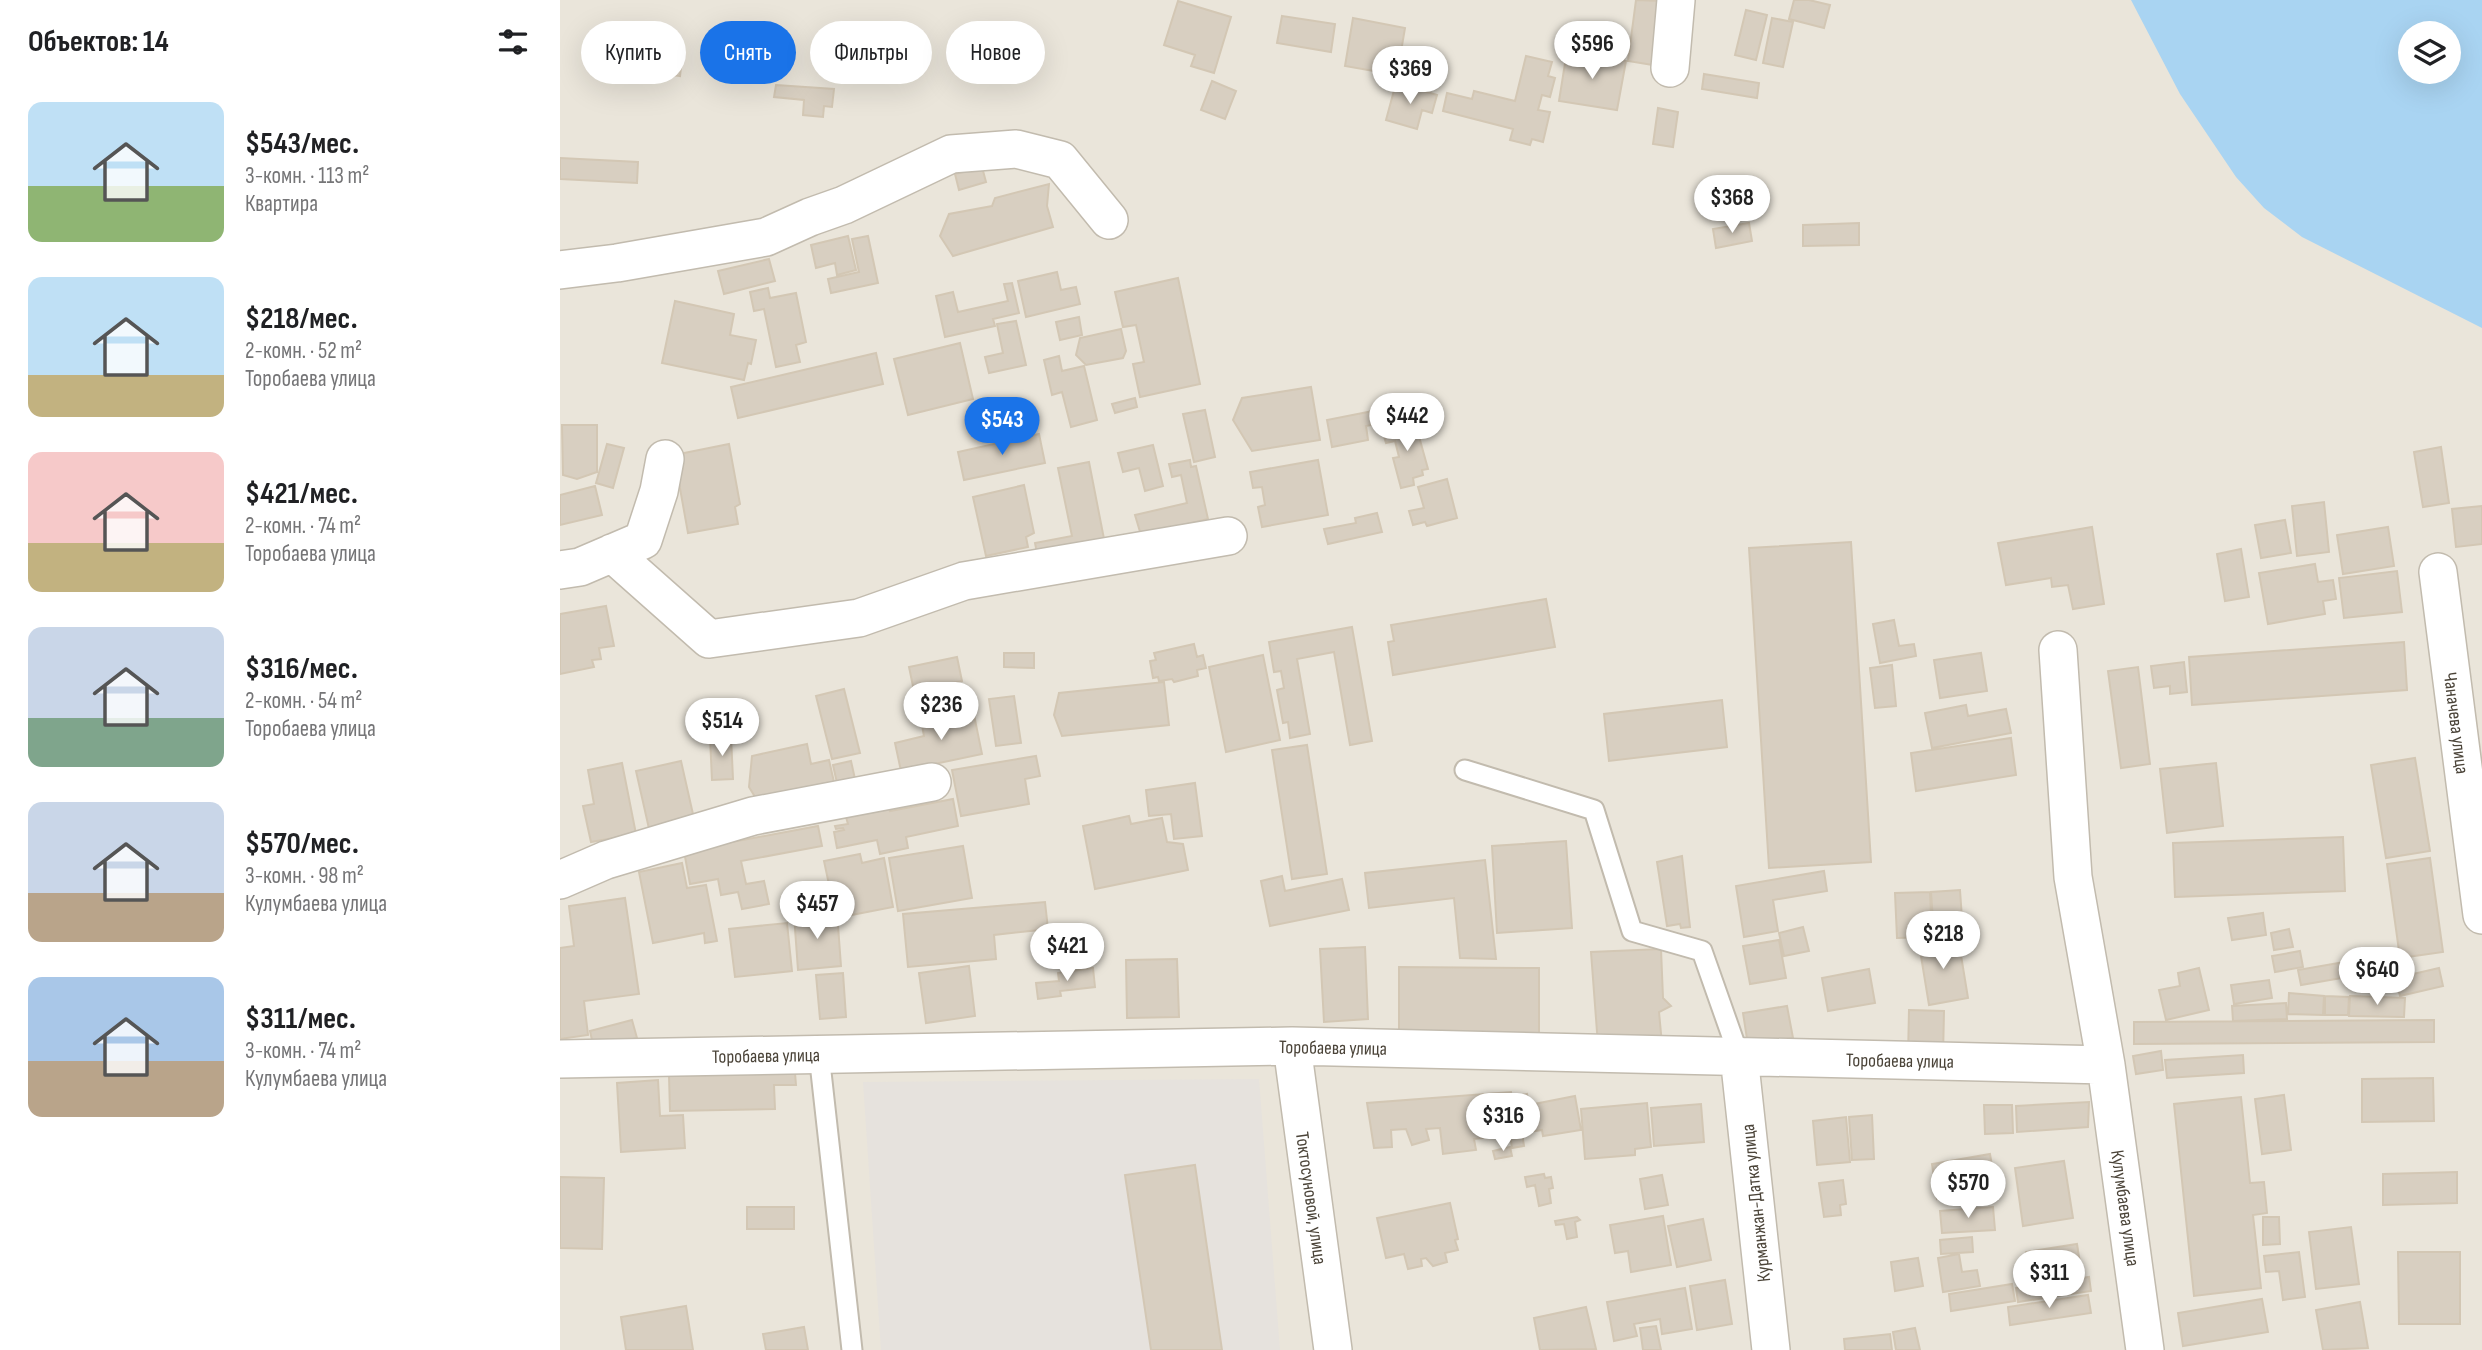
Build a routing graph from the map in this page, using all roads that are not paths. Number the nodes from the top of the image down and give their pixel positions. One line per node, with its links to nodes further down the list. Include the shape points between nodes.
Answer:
1 (1676, 0): 2 (street)
2 (1670, 68)
3 (1109, 220): 4 (street, via 1060,160 1016,149 951,154 765,237)
4 (560, 270)
5 (665, 459): 7 (street, via 643,540)
6 (1228, 536): 7 (street, via 964,581 859,618 709,639)
7 (612, 553): 8 (street)
8 (560, 570)
9 (2438, 572): 14 (street, Чаначева улица)
10 (2058, 650): 19 (street, Кулумбаева улица, via 2073,877)
11 (1465, 770): 17 (lane, via 1594,810 1632,931 1702,951)
12 (932, 782): 13 (street, via 753,816 606,860)
13 (560, 880)
14 (2482, 915)
15 (1292, 1046): 16 (street, Торобаева улица); 17 (street, Торобаева улица); 21 (street, Токтосуновой, улица)
16 (820, 1054): 18 (street, Торобаева улица); 20 (lane)
17 (1739, 1056): 19 (street, Торобаева улица); 22 (street, Курманжан-Датка улица)
18 (560, 1059)
19 (2106, 1065): 23 (street, Кулумбаева улица)
20 (852, 1350)
21 (1333, 1350)
22 (1771, 1350)
23 (2145, 1350)

